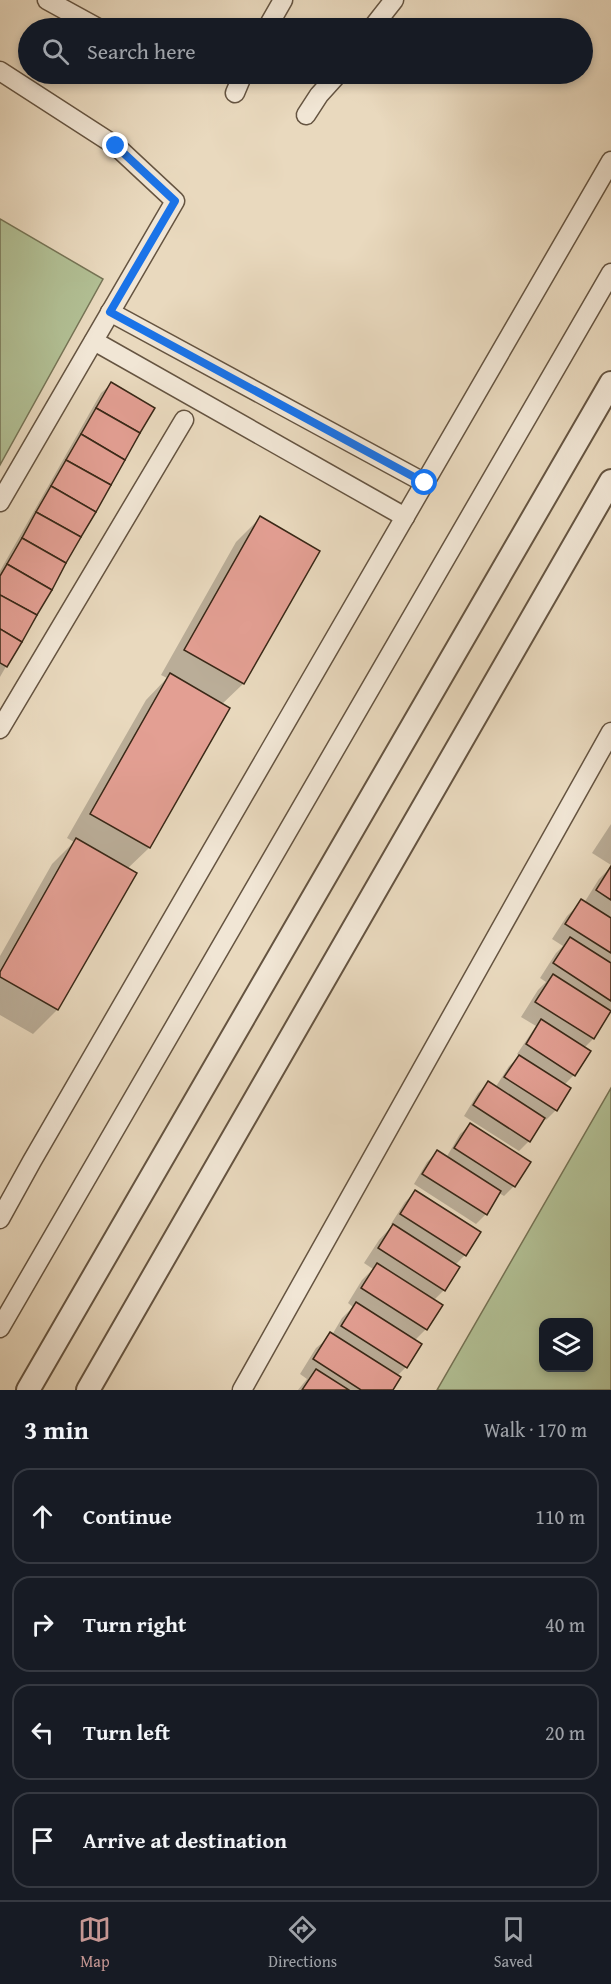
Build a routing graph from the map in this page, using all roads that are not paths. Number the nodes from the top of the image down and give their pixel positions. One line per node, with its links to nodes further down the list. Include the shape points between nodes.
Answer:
1 (47, 0): 4 (street)
2 (283, 0): 5 (street)
3 (394, 0): 6 (street)
4 (80, 18)
5 (273, 18)
6 (380, 18)
7 (0, 71): 8 (street)
8 (18, 83)
9 (20, 84): 16 (street, via 116,146 175,201)
10 (239, 84): 12 (street)
11 (329, 84): 13 (street)
12 (235, 93)
13 (306, 115)
14 (611, 161): 21 (street)
15 (611, 273): 27 (street)
16 (110, 312): 17 (street); 21 (street)
17 (94, 341): 22 (street); 23 (street)
18 (611, 382): 28 (street)
19 (184, 420): 24 (street)
20 (611, 481): 29 (street)
21 (425, 483): 23 (street)
22 (0, 502)
23 (405, 518): 26 (street)
24 (0, 729)
25 (611, 732): 30 (street)
26 (0, 1219)
27 (0, 1328)
28 (28, 1390)
29 (88, 1390)
30 (242, 1390)

